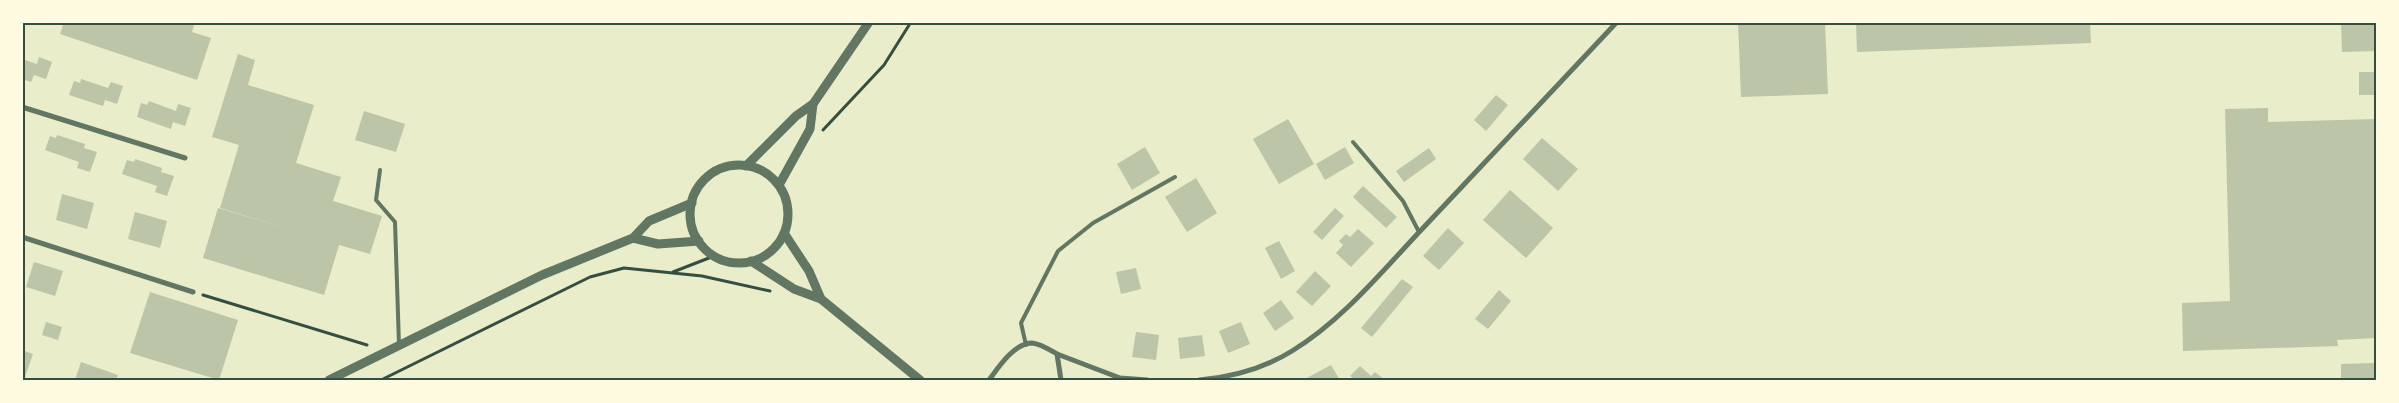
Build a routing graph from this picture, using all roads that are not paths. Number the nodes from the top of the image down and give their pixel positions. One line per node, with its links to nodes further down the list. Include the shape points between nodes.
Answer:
1 (869, 22): 3 (street)
2 (1617, 22): 12 (street)
3 (813, 104): 7 (street, via 796,116); 10 (street, via 810,129)
4 (22, 107): 6 (street)
5 (1353, 142): 12 (lane, via 1403,201)
6 (185, 158)
7 (746, 166): 10 (street, via 764,172); 11 (street, via 722,168 701,183)
8 (380, 170): 21 (lane, via 376,200 395,222)
9 (1175, 177): 20 (lane, via 1093,222 1058,251 1021,323)
10 (778, 185): 13 (street, via 788,211)
11 (693, 198): 15 (street, via 649,221); 16 (street, via 691,222)
12 (1419, 232): 28 (street, via 1348,306 1292,351 1260,368)
13 (784, 234): 17 (street, via 771,252); 19 (street, via 809,271)
14 (22, 237): 18 (street)
15 (633, 238): 16 (street, via 658,244); 21 (street, via 542,275)
16 (699, 241): 17 (street, via 714,256 738,263)
17 (751, 261): 19 (street, via 794,290)
18 (193, 292)
19 (821, 299): 24 (street)
20 (1026, 344): 22 (street, via 1039,345); 25 (street, via 1000,365)
21 (399, 346): 23 (street)
22 (1057, 354): 26 (street); 27 (street, via 1120,378)
23 (329, 380)
24 (920, 380)
25 (989, 380)
26 (1061, 380)
27 (1147, 380)
28 (1199, 380)

